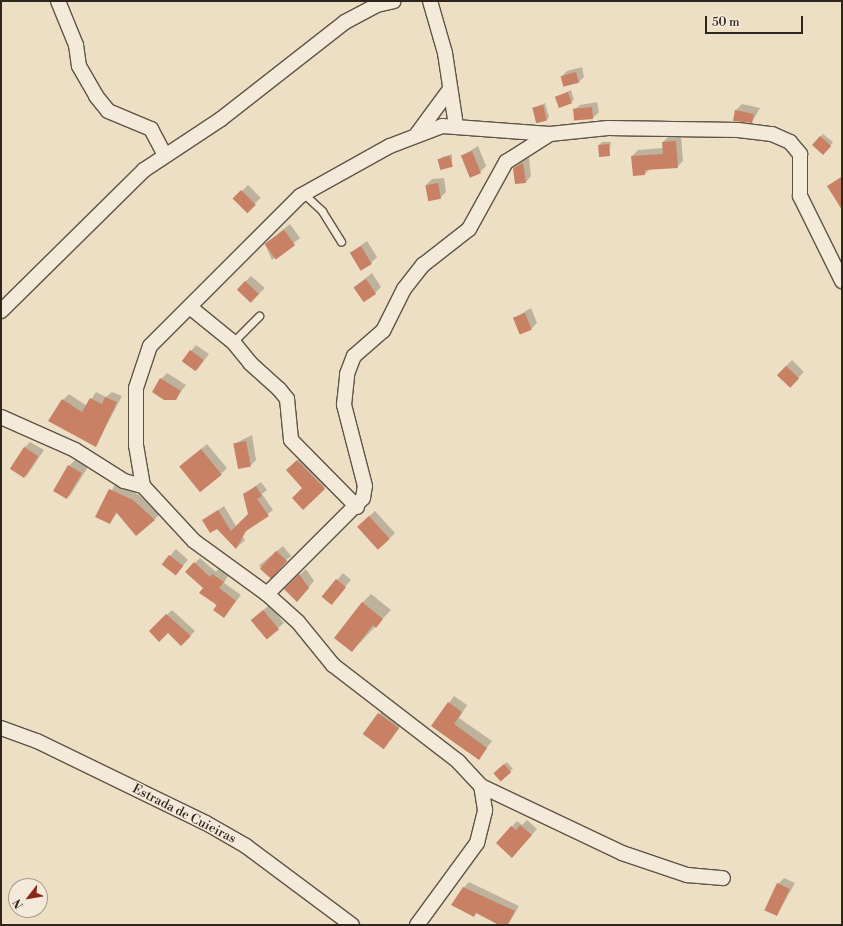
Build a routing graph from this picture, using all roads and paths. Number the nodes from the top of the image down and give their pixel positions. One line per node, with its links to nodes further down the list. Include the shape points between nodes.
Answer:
1 (58, 1): 8 (street, via 76,45 80,66 96,96 108,110 151,129)
2 (394, 1): 8 (street, via 377,5 344,22 221,119)
3 (430, 1): 4 (street, via 445,53)
4 (450, 89): 5 (street); 7 (street)
5 (456, 126): 6 (street); 7 (street, via 431,128)
6 (550, 134): 11 (street, via 608,128 738,130 772,134 790,142 803,161 800,196); 18 (street, via 506,162 475,220 453,243 423,265 404,289 383,331 349,364 344,405 365,486 363,498)
7 (417, 135): 9 (street)
8 (165, 155): 13 (street, via 124,187)
9 (304, 194): 10 (lane, via 322,211); 12 (street, via 282,211)
10 (341, 242)
11 (842, 281)
12 (191, 308): 15 (street); 17 (street, via 150,346 137,376 136,445)
13 (1, 312)
14 (260, 316): 15 (lane)
15 (233, 342): 18 (street, via 286,399 291,440)
16 (1, 417): 17 (street, via 74,450 124,481)
17 (143, 486): 19 (street, via 194,541)
18 (357, 507): 19 (street)
19 (267, 594): 21 (street, via 298,622 333,665 459,762)
20 (1, 728): 23 (street, Estrada de Cuieiras, via 37,741 206,823 246,846)
21 (481, 786): 22 (street, via 622,853 687,875); 24 (street, via 485,810 477,843)
22 (723, 878)
23 (352, 925)
24 (417, 925)

